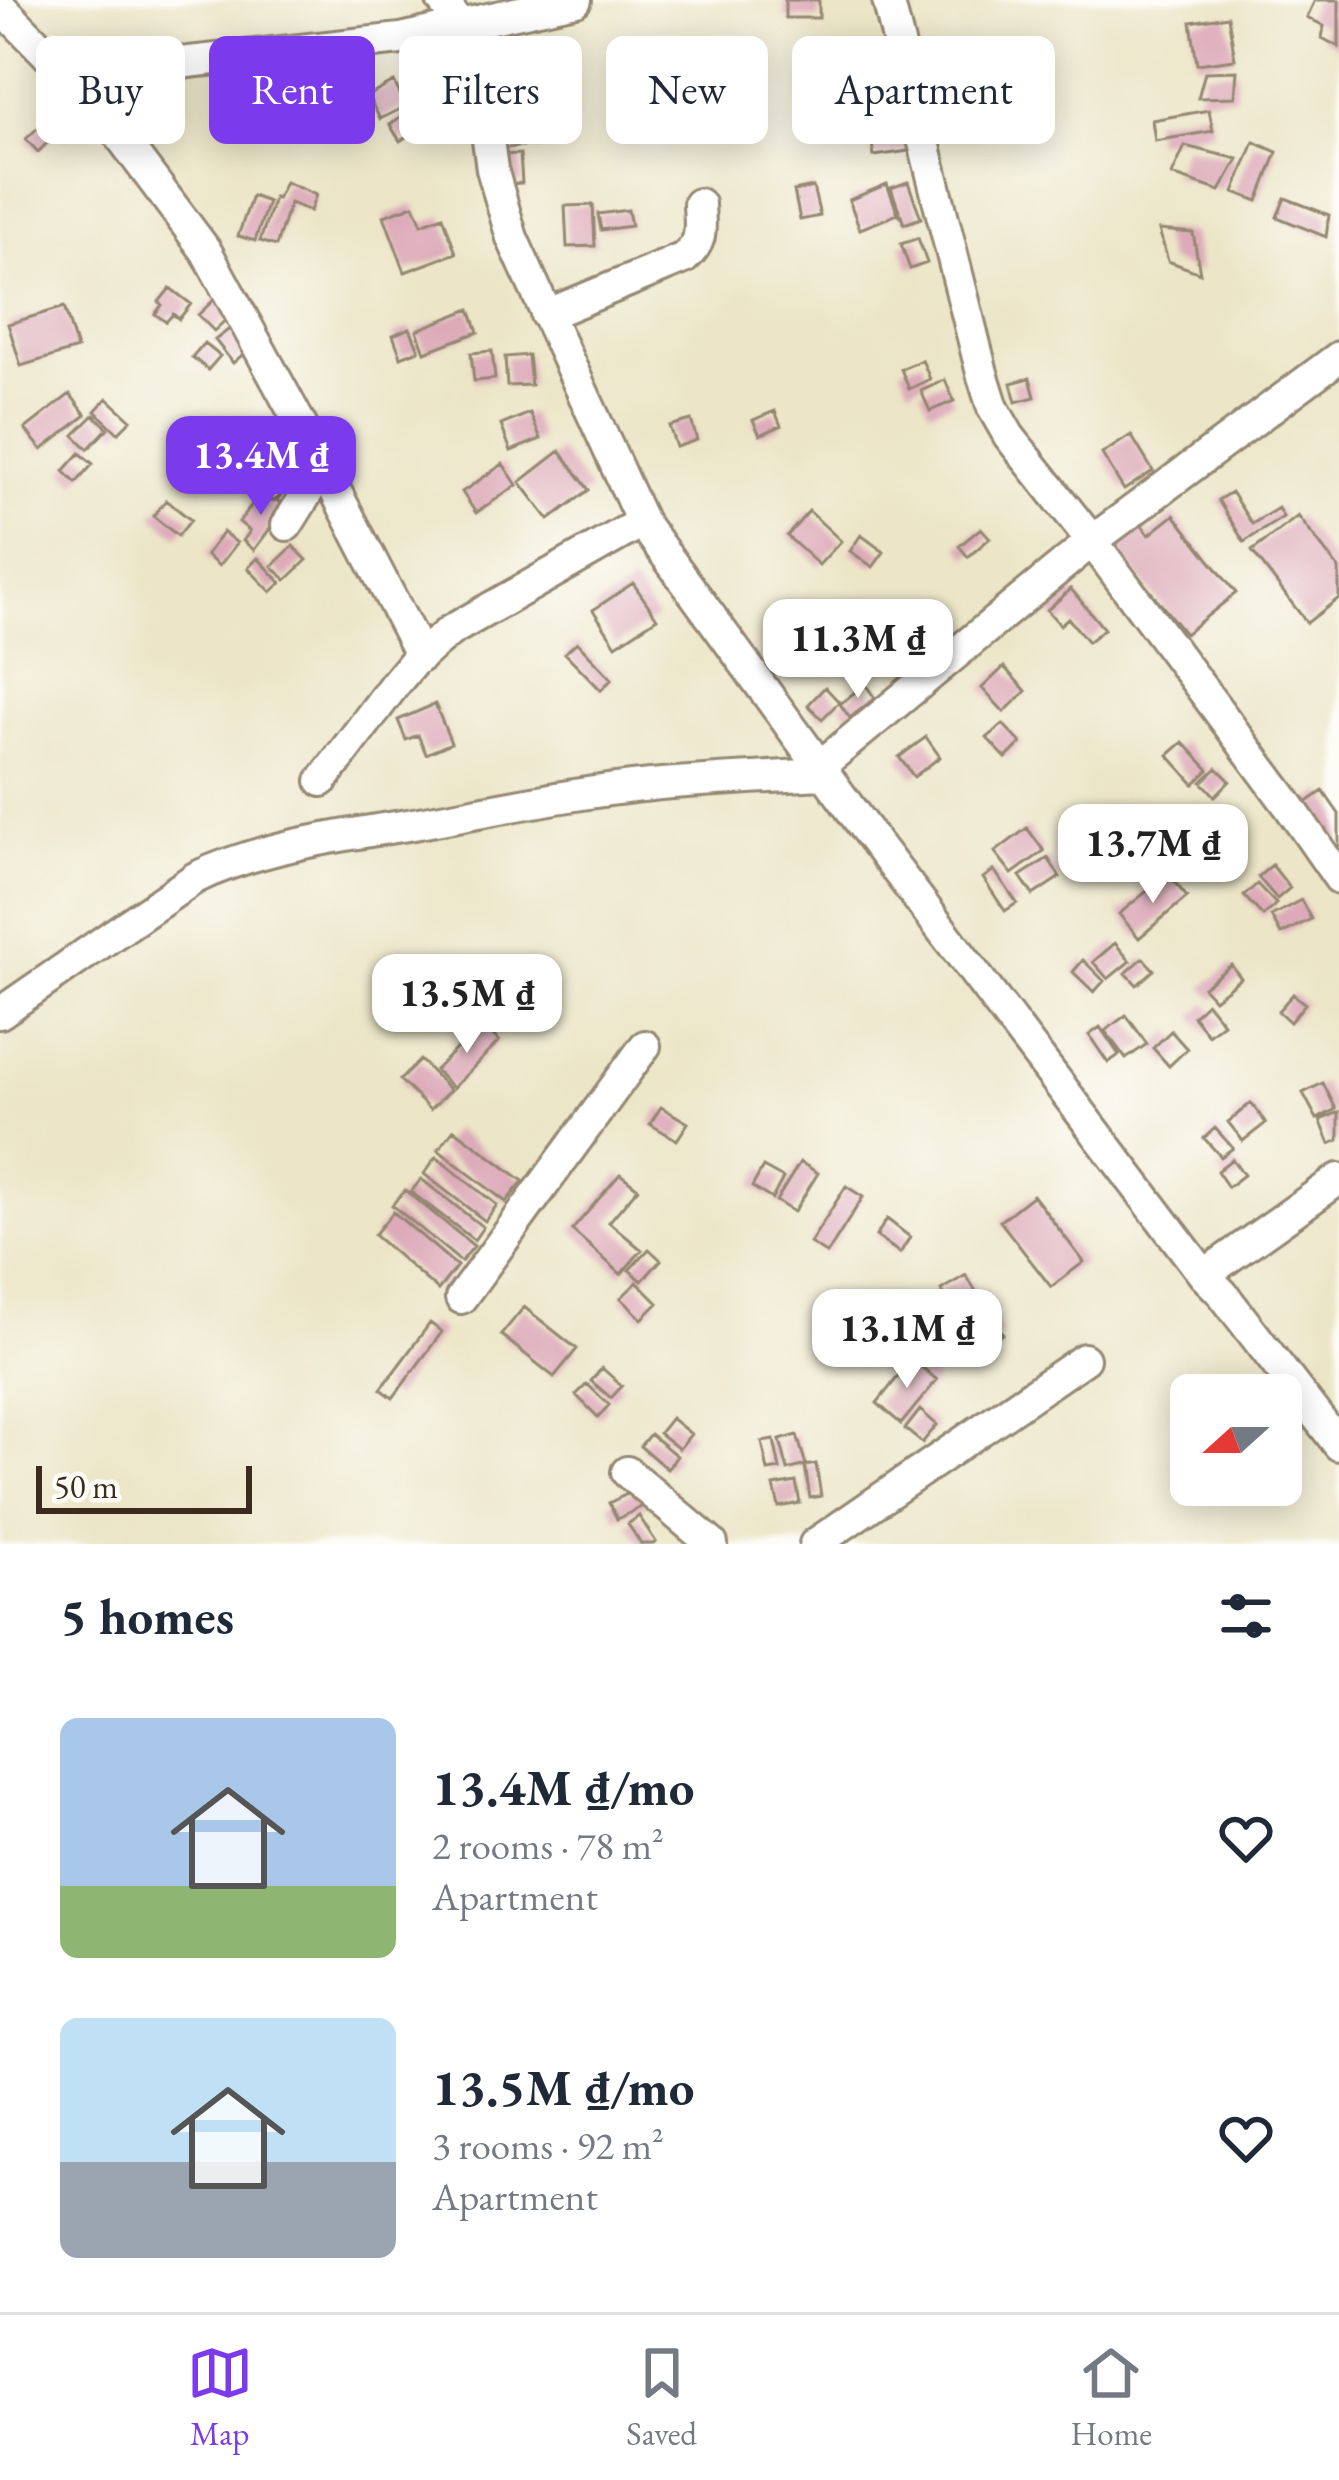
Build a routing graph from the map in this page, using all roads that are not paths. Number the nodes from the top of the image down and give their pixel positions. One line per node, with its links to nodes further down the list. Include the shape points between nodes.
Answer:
1 (576, 0): 4 (street)
2 (888, 0): 17 (street, via 993,408)
3 (0, 6): 5 (street)
4 (451, 12): 6 (street, via 401,39)
5 (36, 43)
6 (185, 62)
7 (126, 144): 12 (street, via 206,251)
8 (489, 144): 10 (street, via 512,238)
9 (699, 204): 10 (street, via 696,247 684,258)
10 (546, 315): 15 (street)
11 (1339, 357): 17 (street)
12 (308, 438): 13 (street); 14 (street)
13 (322, 470): 16 (street); 18 (street)
14 (268, 485)
15 (642, 522): 18 (street, via 450,631); 19 (street)
16 (286, 525)
17 (1092, 541): 19 (street); 21 (street)
18 (421, 656): 20 (street)
19 (822, 770): 22 (street, via 586,794 236,861 195,878); 25 (street)
20 (322, 781)
21 (1339, 878)
22 (0, 1013)
23 (645, 1046): 26 (street)
24 (1339, 1179): 25 (street)
25 (1204, 1275): 28 (street)
26 (461, 1298)
27 (1084, 1359): 31 (street)
28 (1339, 1445)
29 (627, 1472): 30 (street)
30 (712, 1544)
31 (815, 1544)

